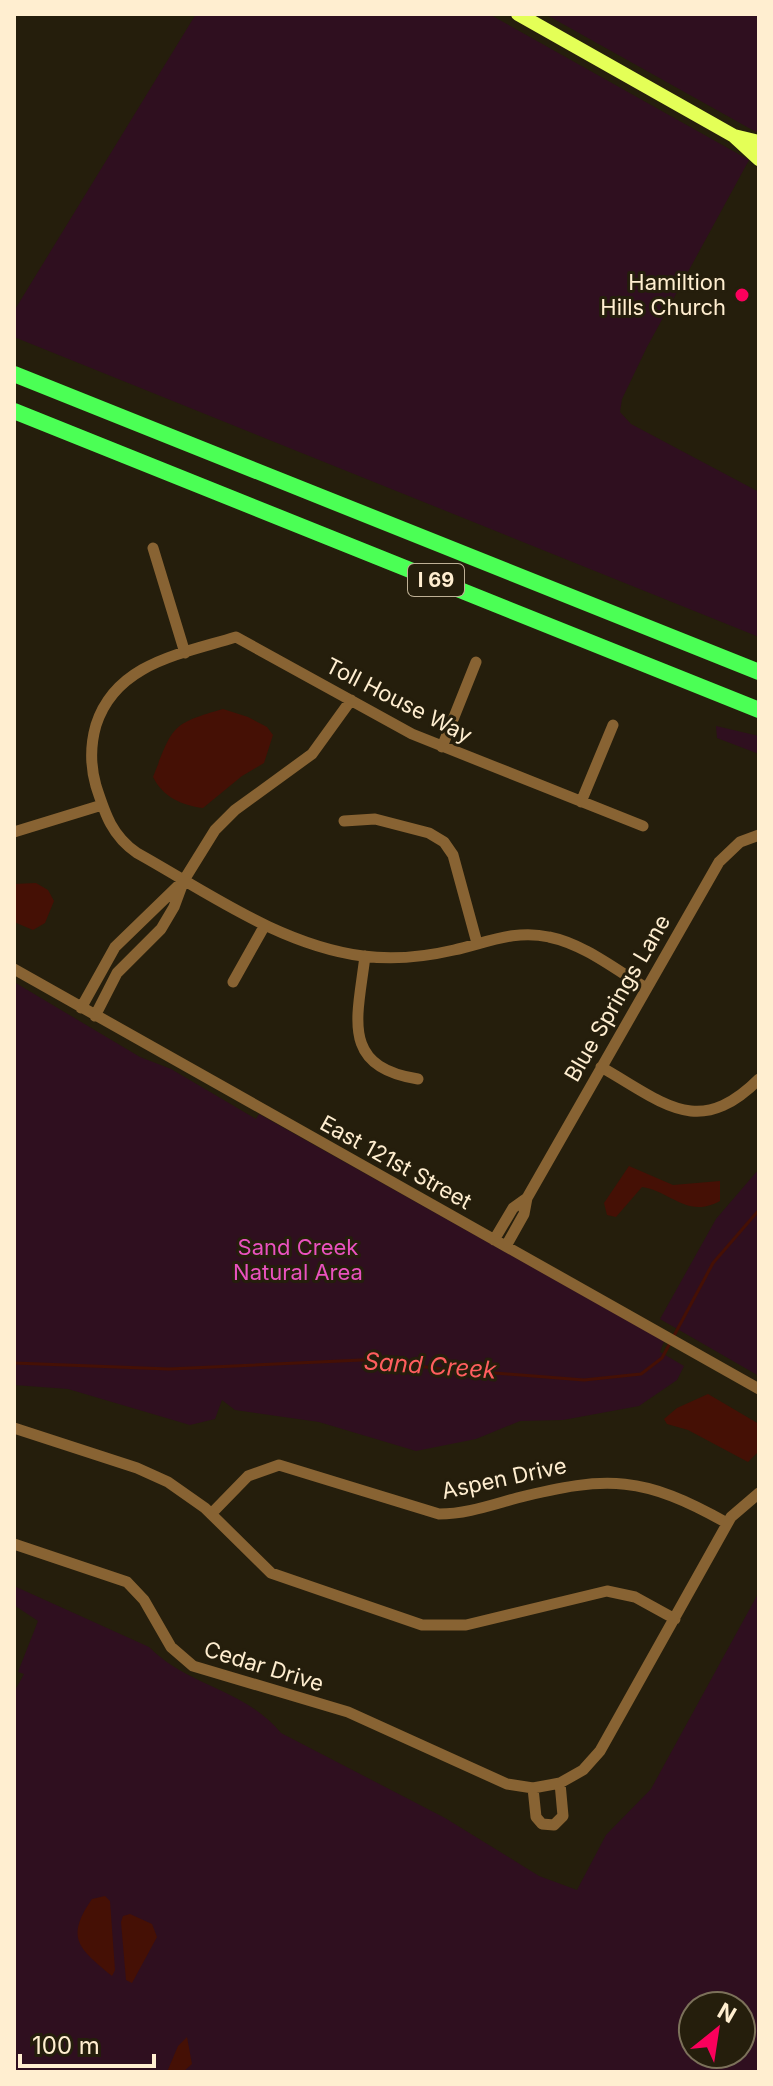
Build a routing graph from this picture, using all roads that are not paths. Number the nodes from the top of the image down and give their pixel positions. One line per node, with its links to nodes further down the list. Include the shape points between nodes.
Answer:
1 (518, 14): 2 (main road)
2 (734, 136): 3 (main road); 4 (main road)
3 (759, 142)
4 (759, 159)
5 (14, 374): 10 (highway, I 69)
6 (14, 411): 12 (highway, I 69)
7 (153, 548): 8 (street)
8 (185, 653): 11 (street, Toll House Way, via 236,637); 16 (street, Toll House Way, via 133,673 103,707 91,757)
9 (476, 662): 14 (street)
10 (759, 672)
11 (351, 700): 14 (street, Toll House Way); 21 (street, via 312,754 224,820)
12 (759, 710)
13 (613, 725): 15 (street)
14 (442, 747): 15 (street, Toll House Way)
15 (581, 802): 18 (street, Toll House Way)
16 (102, 805): 19 (street); 21 (street, Toll House Way, via 118,839)
17 (344, 821): 23 (street, via 375,819 444,842 453,855)
18 (643, 826)
19 (14, 832)
20 (759, 835): 27 (street, Blue Springs Lane, via 724,854)
21 (184, 880): 22 (street, Toll House Way); 28 (street, via 115,947); 29 (street, via 161,929 117,973)
22 (265, 925): 24 (street, Toll House Way, via 305,943); 26 (street)
23 (477, 943): 24 (street, Toll House Way, via 422,956); 27 (street, Toll House Way, via 522,934 551,937)
24 (365, 956): 31 (street, via 357,1026 362,1051 388,1071)
25 (14, 969): 28 (street, East 121st Street)
26 (233, 982)
27 (646, 988): 30 (street, Blue Springs Lane)
28 (81, 1008): 29 (street, East 121st Street)
29 (95, 1016): 34 (street, East 121st Street)
30 (601, 1067): 32 (street, via 676,1108 698,1113 727,1107); 33 (street, Blue Springs Lane)
31 (418, 1079)
32 (759, 1079)
33 (527, 1198): 34 (street, Blue Springs Lane, via 513,1208); 35 (street, Blue Springs Lane)
34 (494, 1240): 35 (street, East 121st Street)
35 (506, 1246): 36 (street, East 121st Street)
36 (759, 1389)
37 (14, 1428): 39 (street, via 153,1475)
38 (759, 1493): 40 (street, Cedar Drive)
39 (211, 1514): 40 (street, Aspen Drive, via 251,1473 279,1465 439,1514 580,1483 618,1482 669,1493); 42 (street, via 271,1573 422,1625 466,1625 607,1591 625,1593)
40 (727, 1523): 42 (street, Cedar Drive)
41 (14, 1544): 44 (street, Cedar Drive, via 127,1582 171,1647 193,1666 348,1712 493,1779)
42 (675, 1619): 43 (street, Cedar Drive, via 600,1751 583,1770)
43 (560, 1783): 44 (street, Cedar Drive); 44 (street, via 563,1816 554,1825 546,1826 536,1817)
44 (533, 1788)

